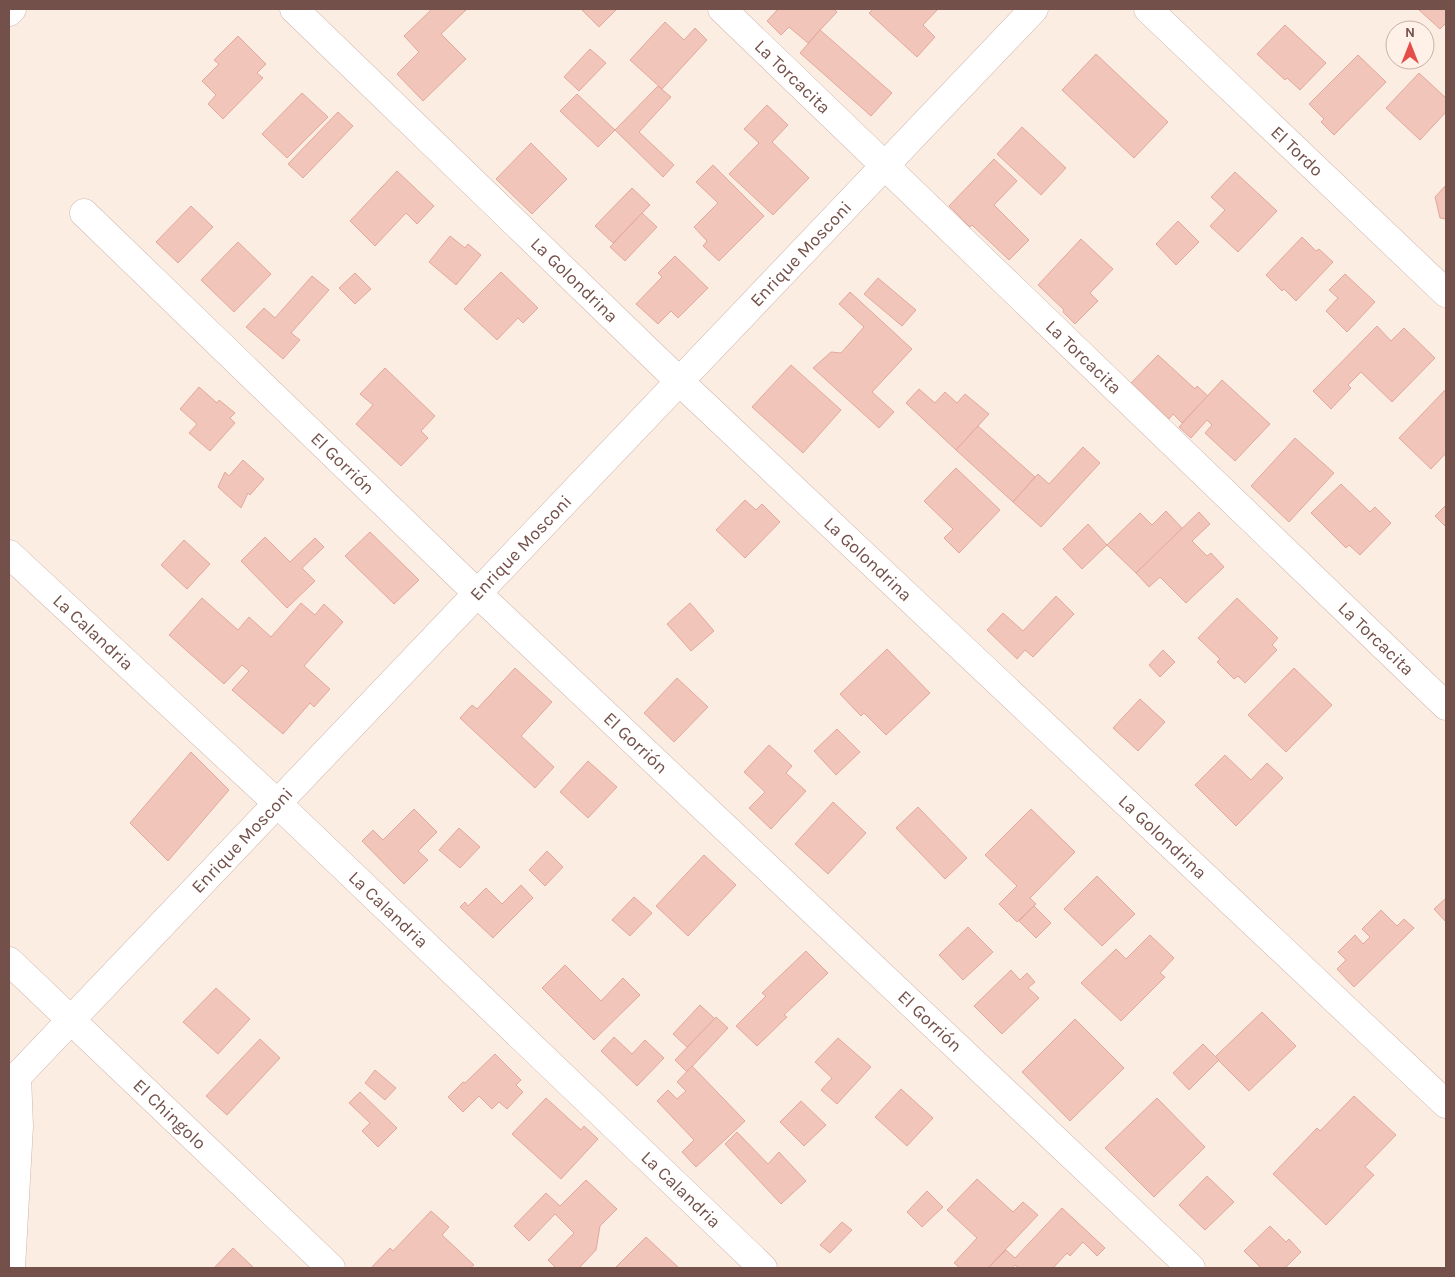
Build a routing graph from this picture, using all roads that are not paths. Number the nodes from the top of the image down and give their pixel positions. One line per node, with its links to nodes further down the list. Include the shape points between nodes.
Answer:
1 (12, 9): 6 (street)
2 (294, 9): 10 (street, La Golondrina)
3 (722, 9): 7 (street, La Torcacita)
4 (1034, 9): 7 (street, Enrique Mosconi)
5 (1148, 9): 9 (street, El Tordo)
6 (9, 12)
7 (885, 165): 10 (street, Enrique Mosconi); 13 (street, La Torcacita)
8 (84, 213): 12 (street, El Gorrión)
9 (1446, 293)
10 (679, 381): 12 (street, Enrique Mosconi); 18 (street, La Golondrina)
11 (9, 554): 14 (street, La Calandria)
12 (477, 593): 14 (street, Enrique Mosconi); 22 (street, El Gorrión)
13 (1446, 706)
14 (277, 803): 16 (street, Enrique Mosconi); 21 (street, La Calandria)
15 (9, 961): 16 (street, El Chingolo)
16 (71, 1020): 17 (street, Enrique Mosconi); 20 (street, El Chingolo)
17 (13, 1081): 19 (street, via 19,1126)
18 (1446, 1104)
19 (11, 1268)
20 (331, 1268)
21 (764, 1268)
22 (1191, 1268)

